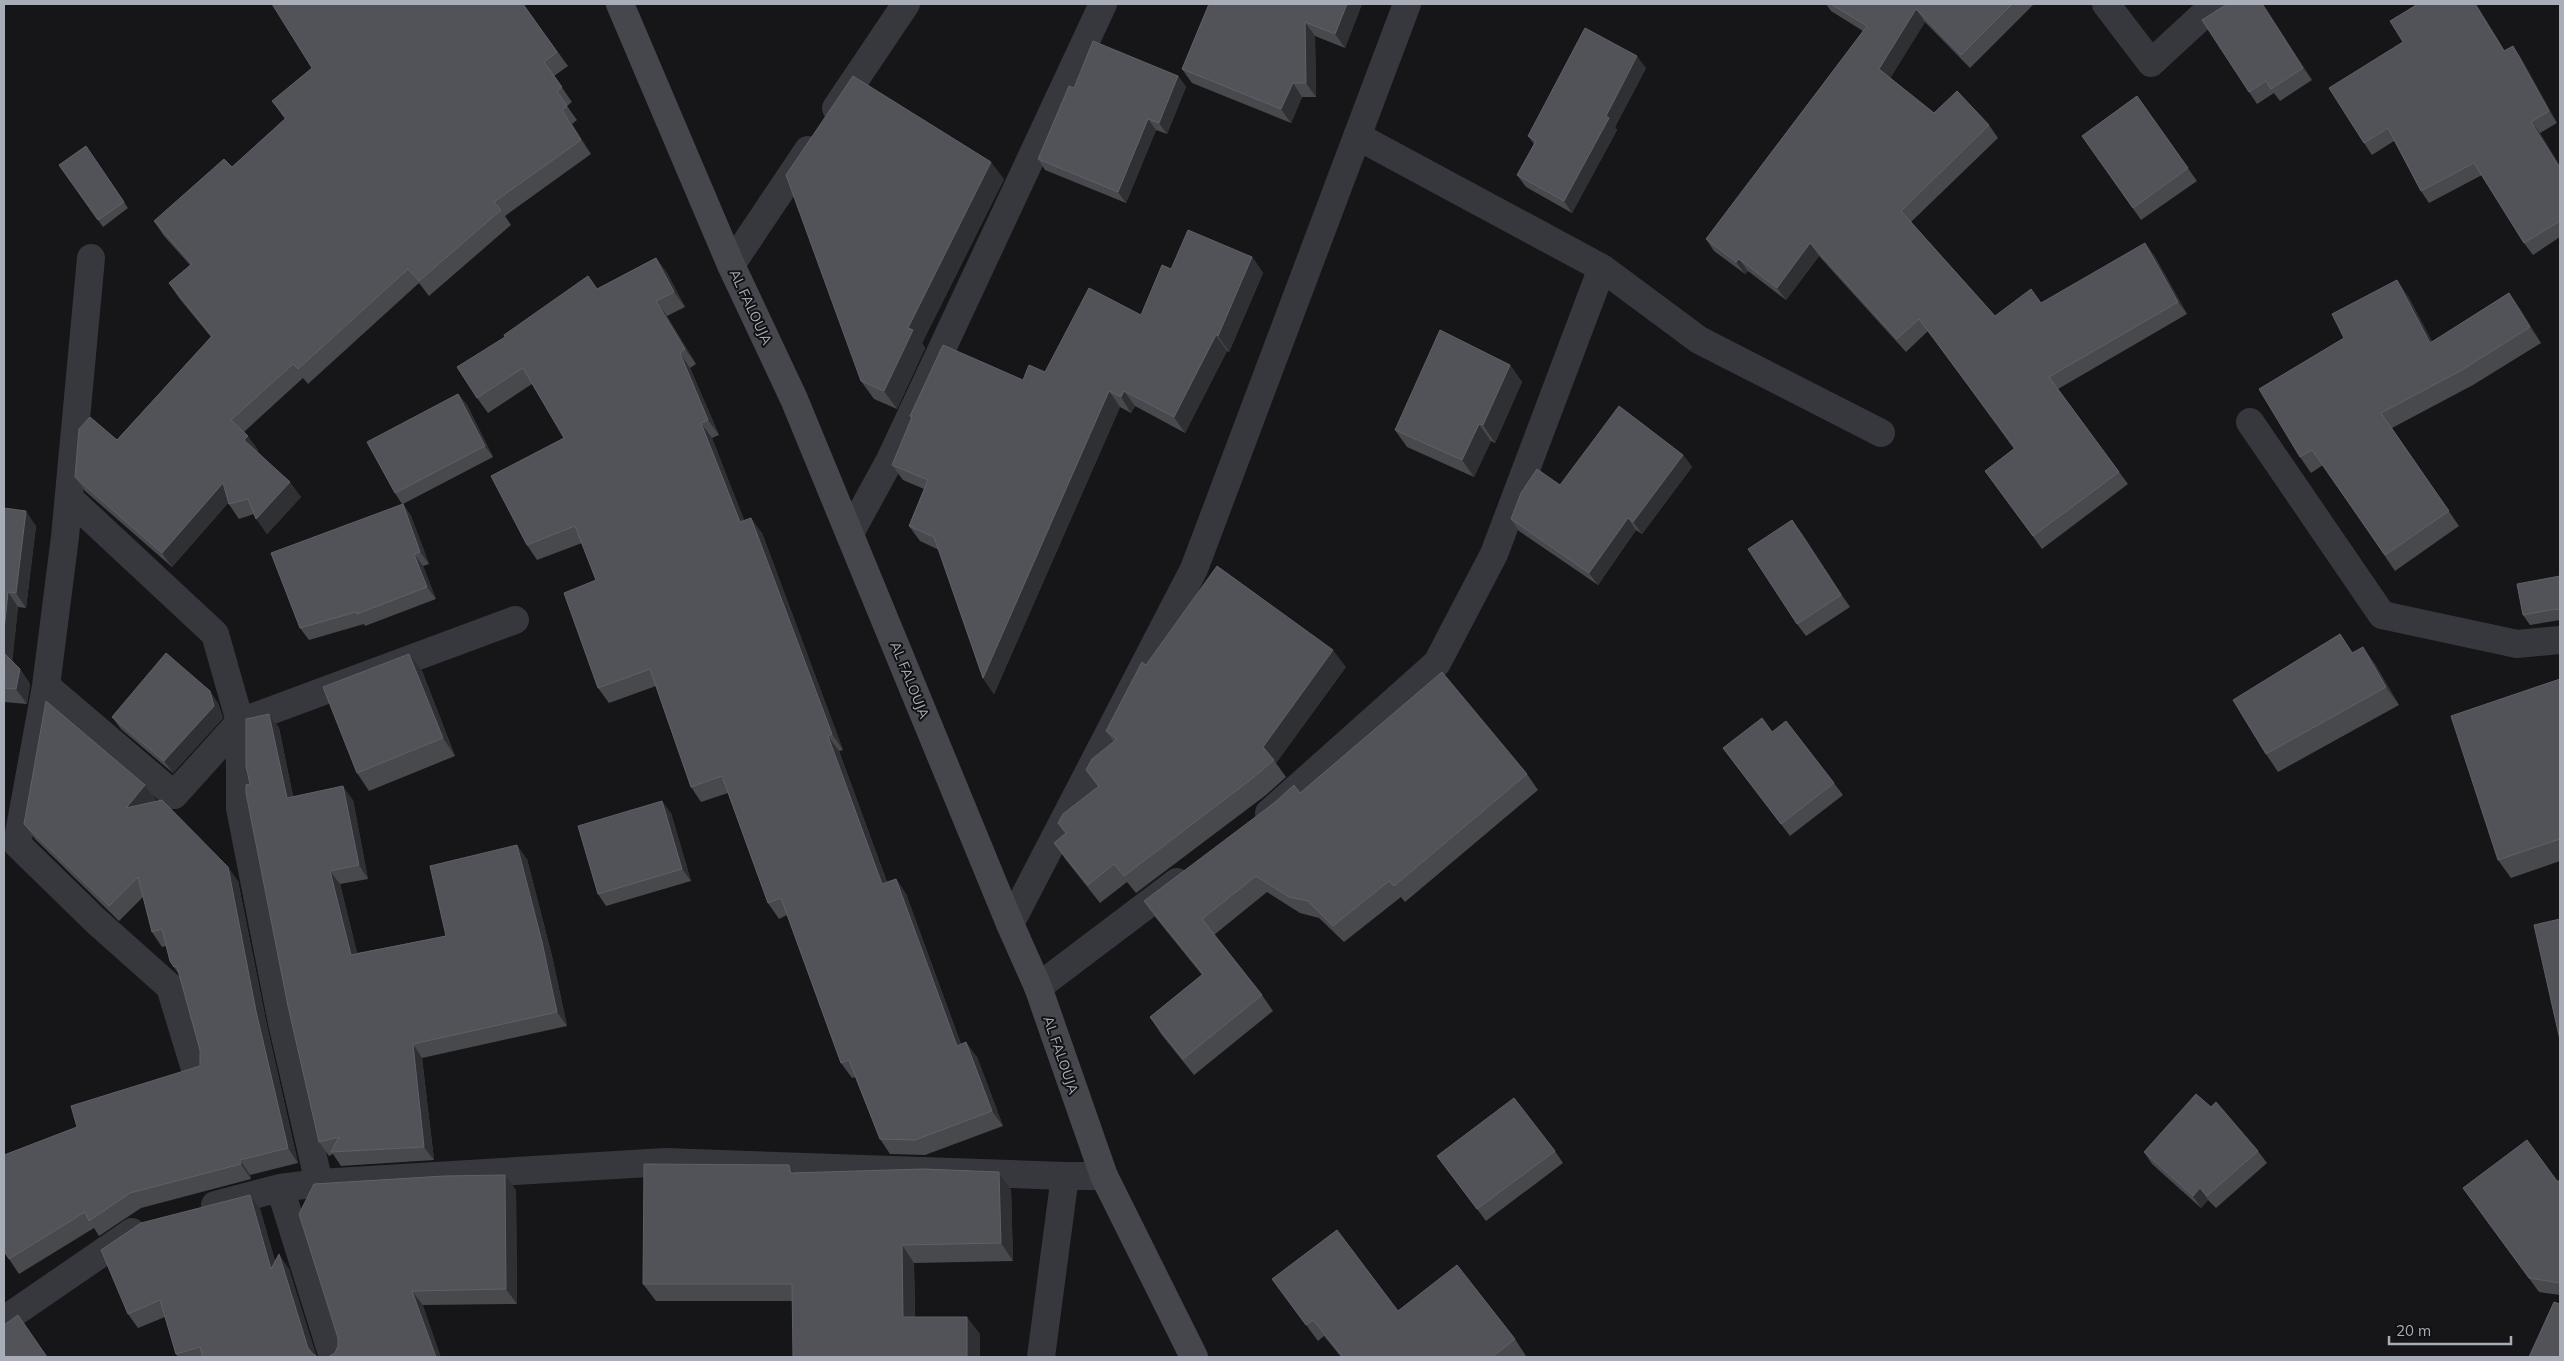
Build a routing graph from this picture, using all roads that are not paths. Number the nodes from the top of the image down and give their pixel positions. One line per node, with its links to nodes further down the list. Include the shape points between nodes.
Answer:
1 (620, 4): 9 (main road, AL FALOUJA)
2 (906, 4): 9 (street)
3 (1103, 4): 14 (street, via 890,460)
4 (1407, 4): 7 (street)
5 (2106, 4): 6 (street, via 2151,63)
6 (2215, 4)
7 (1357, 136): 10 (street); 21 (street, via 1194,569)
8 (91, 258): 13 (street)
9 (731, 265): 14 (main road, AL FALOUJA, via 794,399)
10 (1602, 268): 12 (street, via 1700,340); 19 (street, via 1494,554 1437,663)
11 (2250, 422): 16 (street, via 2382,615 2516,644)
12 (1881, 433)
13 (69, 498): 17 (street); 18 (street, via 215,634)
14 (850, 534): 21 (main road, AL FALOUJA)
15 (515, 620): 18 (street)
16 (2560, 640)
17 (46, 686): 18 (street, via 174,795); 23 (street, via 17,844 170,987)
18 (240, 722): 26 (street, via 240,808 282,1024)
19 (1252, 825)
20 (1197, 867): 22 (street)
21 (1010, 924): 22 (main road, AL FALOUJA)
22 (1038, 987): 25 (main road, AL FALOUJA)
23 (195, 1069)
24 (1066, 1176): 25 (street); 26 (street, via 665,1162); 32 (street)
25 (1104, 1176): 33 (main road, AL FALOUJA)
26 (319, 1183): 27 (street)
27 (280, 1188): 28 (street); 31 (street)
28 (193, 1210)
29 (155, 1221): 30 (street, via 145,1223)
30 (4, 1320)
31 (333, 1357)
32 (1041, 1357)
33 (1194, 1357)

